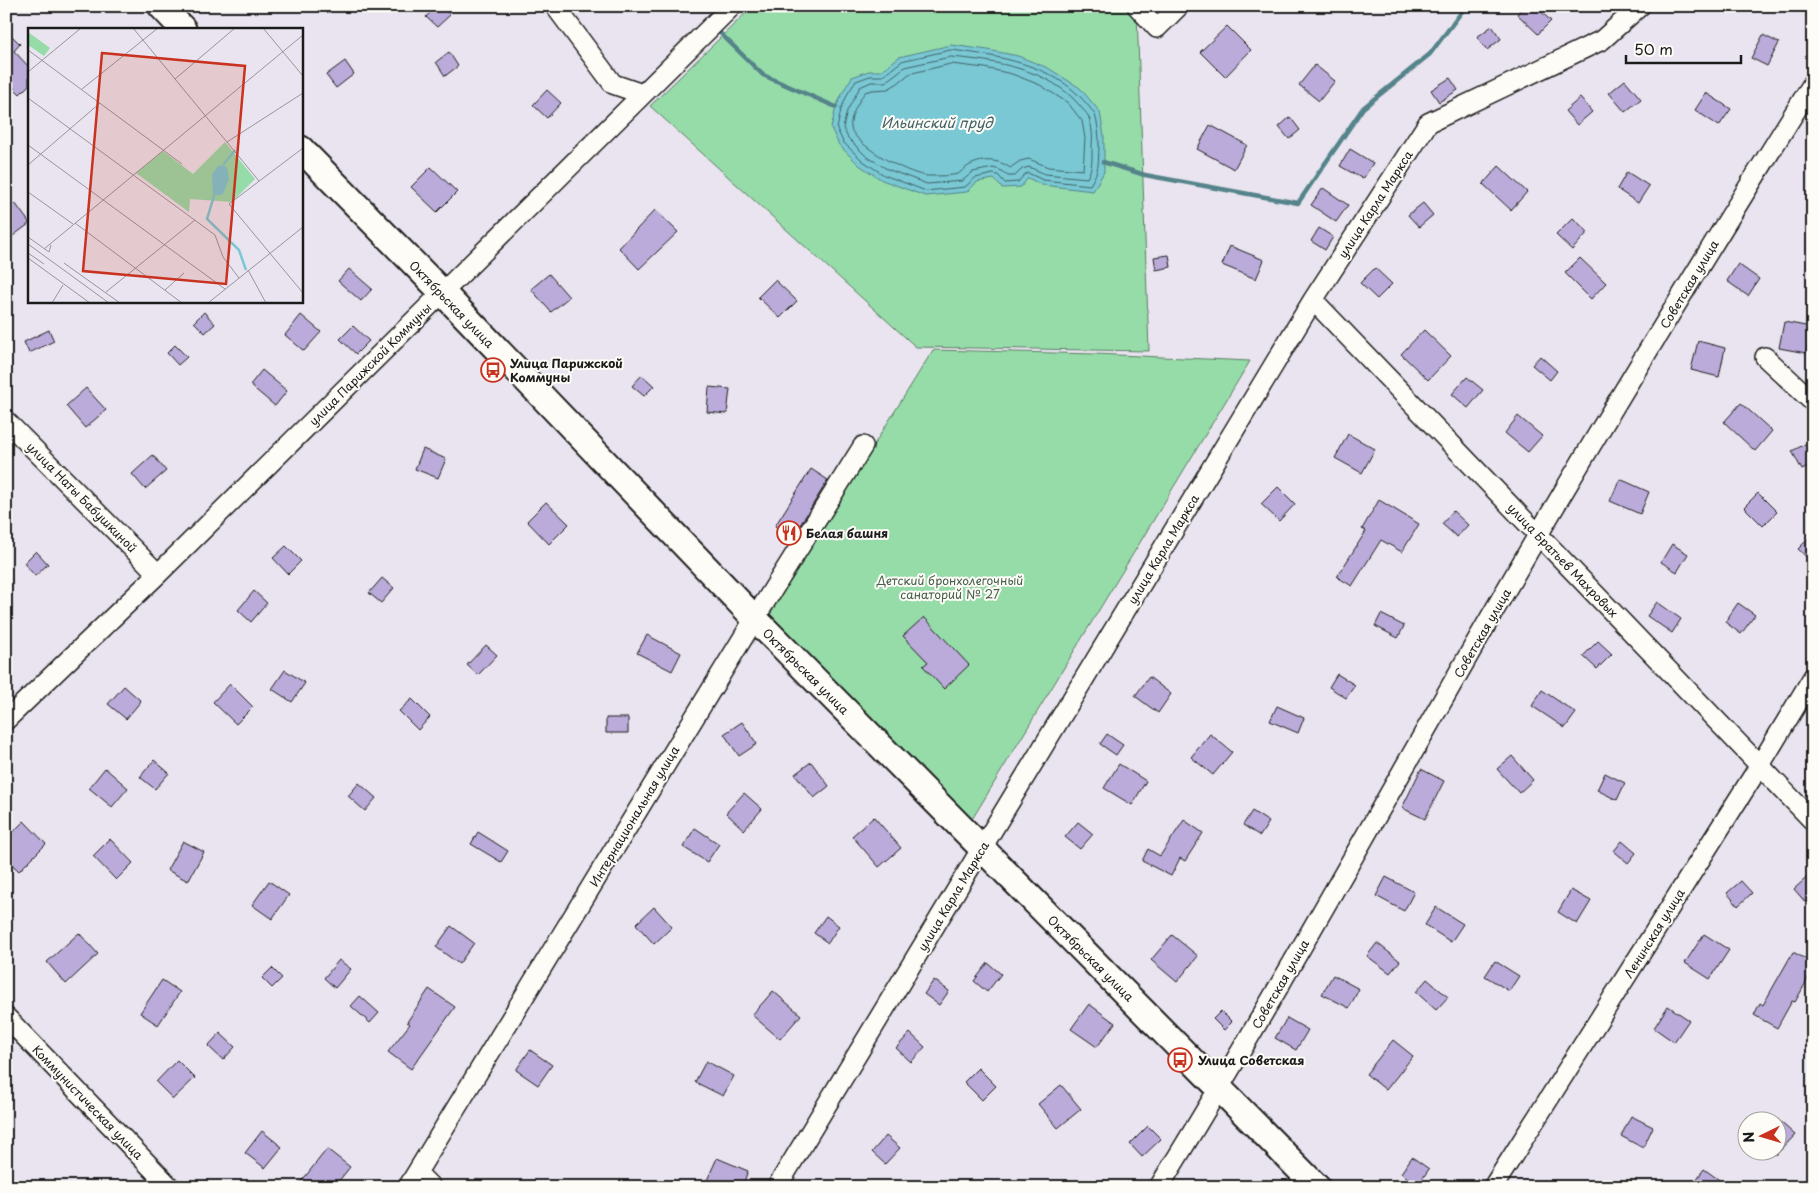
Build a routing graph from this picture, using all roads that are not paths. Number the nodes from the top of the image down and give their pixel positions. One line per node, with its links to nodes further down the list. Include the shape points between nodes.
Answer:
1 (161, 6): 7 (main road)
2 (555, 6): 9 (street, via 613,84)
3 (732, 6): 9 (street, улица Парижской Коммуны)
4 (1137, 6): 5 (street, via 1157,28)
5 (1179, 6)
6 (1640, 6): 12 (street, улица Карла Маркса, via 1602,40 1428,124)
7 (182, 28)
8 (1813, 83): 17 (street, Советская улица)
9 (642, 94): 11 (street, улица Парижской Коммуны)
10 (302, 150): 11 (main road, Октябрьская улица)
11 (442, 292): 18 (street, улица Парижской Коммуны); 19 (main road, Октябрьская улица)
12 (1313, 300): 17 (street, улица Братьев Махровых); 24 (street, улица Карла Маркса)
13 (1765, 357): 14 (street)
14 (1813, 402)
15 (6, 421): 18 (street, улица Наты Бабушкиной)
16 (863, 446): 19 (street, Интернациональная улица)
17 (1538, 534): 22 (street, улица Братьев Махровых); 26 (street, Советская улица)
18 (158, 574): 21 (street, улица Парижской Коммуны)
19 (755, 618): 24 (main road, Октябрьская улица); 27 (street, Интернациональная улица)
20 (1813, 677): 22 (street, Ленинская улица)
21 (6, 720)
22 (1760, 765): 23 (street, улица Братьев Махровых); 33 (street, Ленинская улица)
23 (1813, 821)
24 (983, 848): 26 (main road, Октябрьская улица); 30 (street, улица Карла Маркса)
25 (6, 1017): 28 (street, Коммунистическая улица)
26 (1220, 1088): 31 (street, Советская улица); 32 (main road, Октябрьская улица)
27 (413, 1180): 29 (street)
28 (170, 1187)
29 (431, 1187)
30 (777, 1187)
31 (1159, 1187)
32 (1317, 1187)
33 (1493, 1187)

